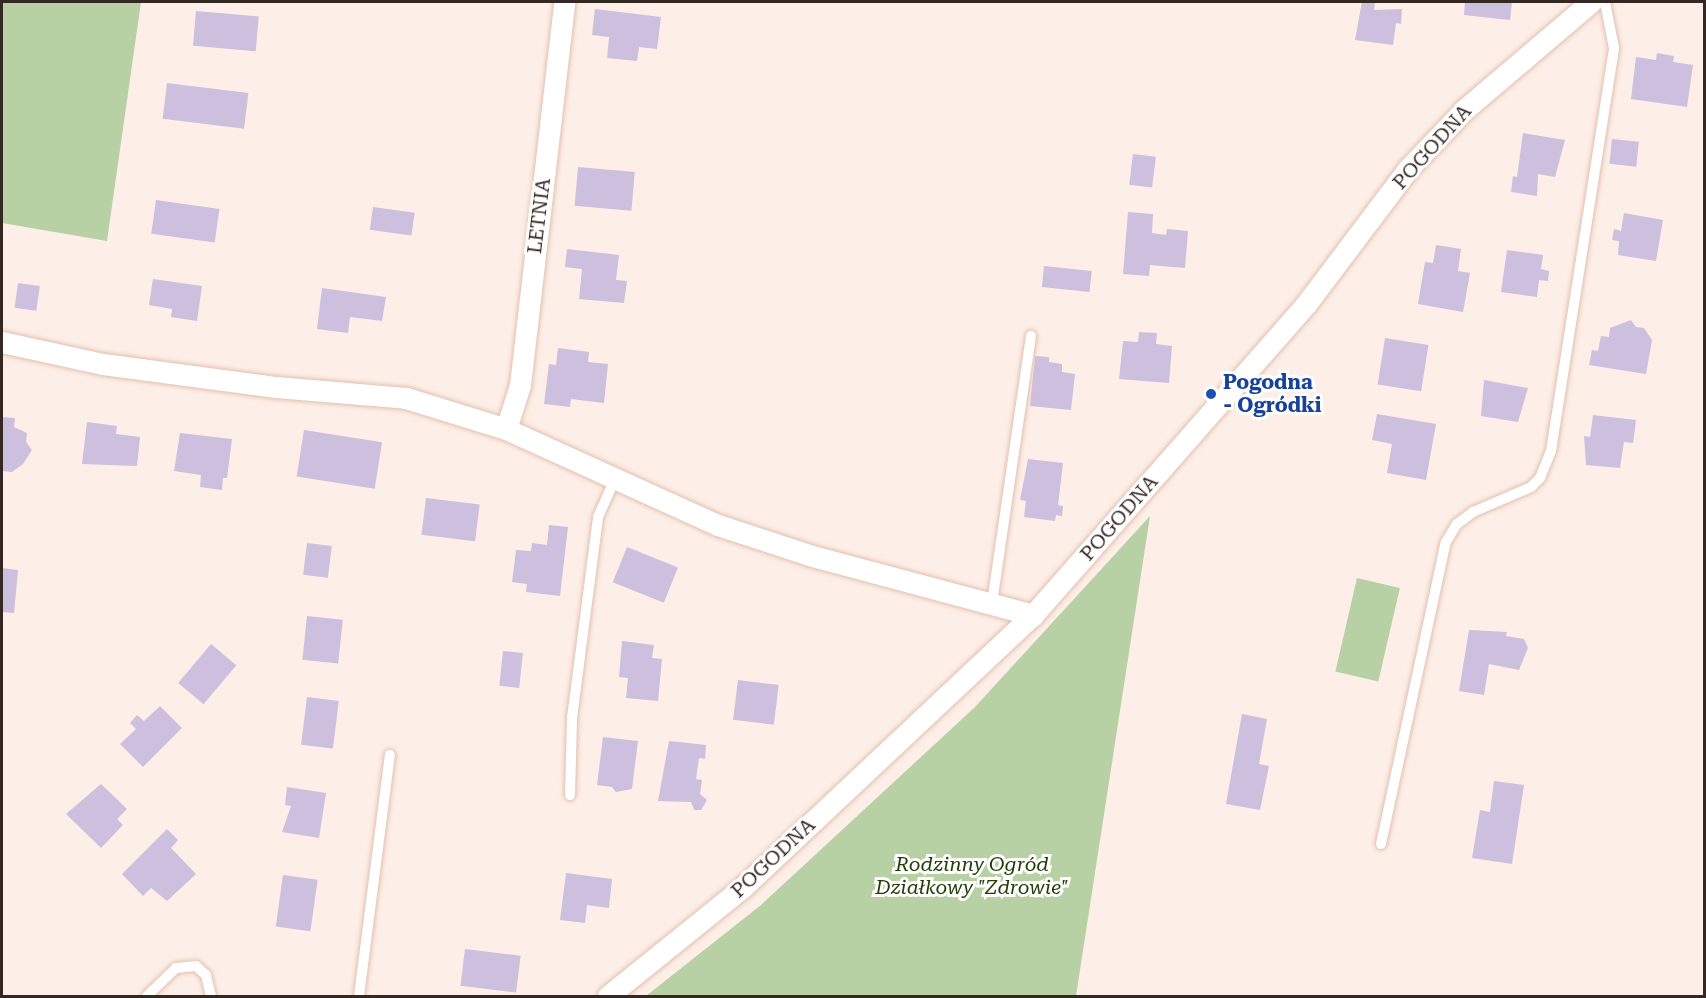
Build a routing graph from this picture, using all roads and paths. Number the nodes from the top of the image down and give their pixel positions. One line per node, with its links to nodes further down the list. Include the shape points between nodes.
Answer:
1 (564, 2): 6 (street, LETNIA, via 520,385)
2 (1591, 2): 9 (street, POGODNA, via 1464,110 1408,169 1307,303)
3 (1605, 2): 12 (lane, via 1614,48 1551,451 1532,487 1473,512 1457,524 1446,542)
4 (1031, 336): 8 (lane)
5 (2, 342): 6 (street, via 103,364 276,387 406,398)
6 (506, 429): 7 (street)
7 (615, 479): 8 (street, via 718,525 809,555); 11 (lane, via 598,518 572,718)
8 (992, 603): 9 (street)
9 (1034, 615): 16 (street, POGODNA, via 742,888)
10 (390, 755): 15 (lane)
11 (570, 795)
12 (1381, 844)
13 (147, 996): 14 (lane, via 176,968 196,966 206,975)
14 (211, 996)
15 (359, 996)
16 (608, 996)

